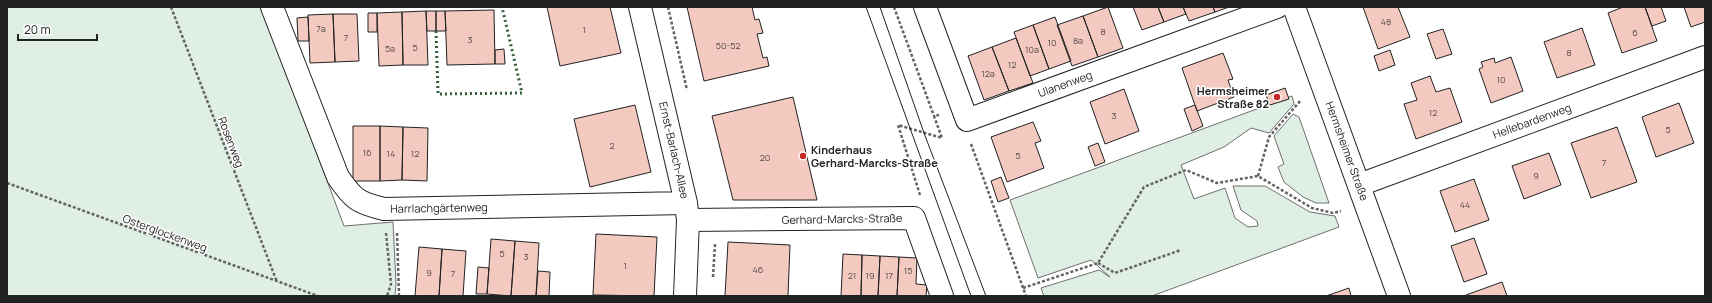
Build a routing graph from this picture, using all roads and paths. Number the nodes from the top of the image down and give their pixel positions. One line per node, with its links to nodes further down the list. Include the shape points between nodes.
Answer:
1 (171, 7): 20 (path, Rosenweg)
2 (272, 7): 15 (street, Harrlachgärtenweg, via 338,176 348,192 364,204)
3 (640, 7): 16 (street, Ernst-Barlach-Allee)
4 (894, 7): 11 (path)
5 (925, 7): 10 (street)
6 (1277, 7): 10 (street, Ulanenweg)
7 (1294, 7): 14 (street, Hermsheimer Straße)
8 (1705, 57): 14 (street, Hellebardenweg)
9 (1301, 100): 12 (path, via 1269,137)
10 (964, 113): 11 (path); 21 (path, via 972,146)
11 (934, 116): 17 (path, via 942,138 898,125 926,213)
12 (1258, 176): 14 (path, via 1312,208 1333,213); 19 (path, via 1217,183 1186,170 1144,187)
13 (7, 183): 20 (path, Osterglockenweg)
14 (1362, 194): 28 (street, Hermsheimer Straße)
15 (390, 209): 16 (street, Harrlachgärtenweg); 23 (path, via 391,284); 24 (path)
16 (687, 212): 17 (street, Gerhard-Marcks-Straße); 25 (street, Ernst-Barlach-Allee)
17 (914, 218): 26 (street, Gerhard-Marcks-Straße)
18 (1181, 250): 19 (path, via 1115,274)
19 (1098, 263): 21 (path)
20 (277, 282): 22 (path, Osterglockenweg)
21 (1023, 288): 27 (path)
22 (318, 296)
23 (387, 296)
24 (399, 296)
25 (685, 296)
26 (942, 296)
27 (1026, 296)
28 (1399, 296)

